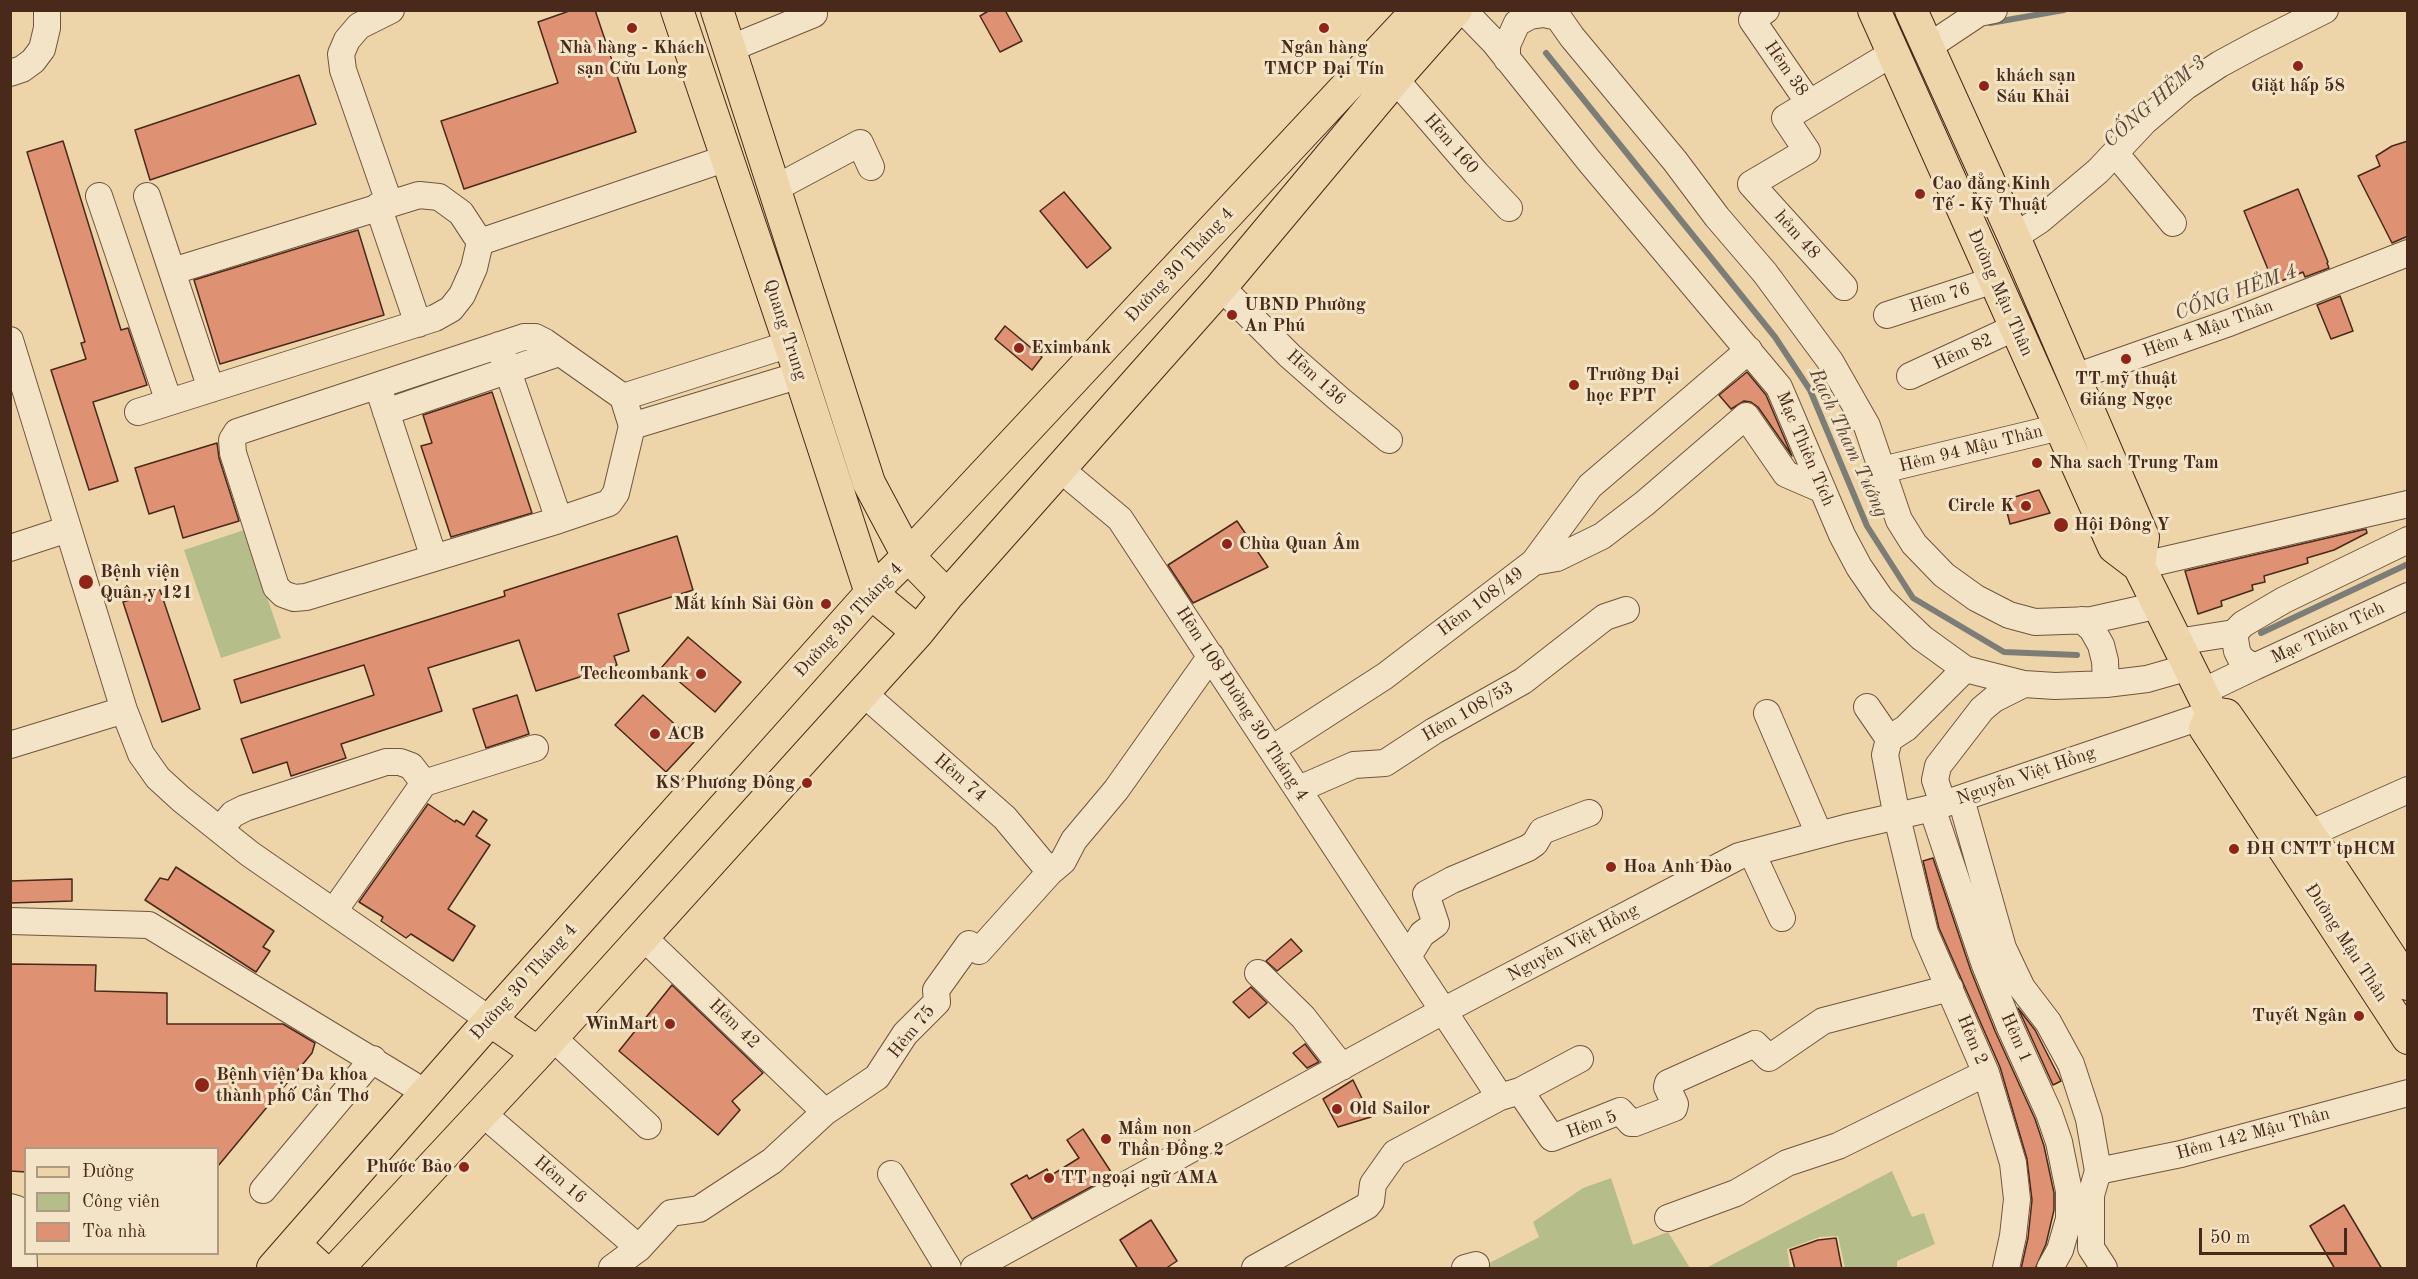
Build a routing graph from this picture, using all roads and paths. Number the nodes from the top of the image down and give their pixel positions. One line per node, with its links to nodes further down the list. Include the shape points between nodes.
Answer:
1 (47, 10): 19 (street, via 42,49 27,65)
2 (391, 10): 28 (street, via 358,26 340,54)
3 (677, 10): 23 (main road, Quang Trung)
4 (717, 10): 16 (main road, Quang Trung)
5 (813, 10): 16 (street, via 814,14)
6 (1418, 10): 67 (main road, Đường 30 Tháng 4)
7 (1456, 10): 20 (main road)
8 (1463, 10): 18 (street, Mạc Thiên Tích)
9 (1766, 10): 21 (street, Hẽm 38, via 1752,20)
10 (1874, 10): 17 (main road, Đường Mậu Thân)
11 (1911, 10): 15 (main road, Đường Mậu Thân)
12 (1994, 10): 15 (street, via 1979,13)
13 (2325, 10): 22 (street, via 2238,54 2185,87)
14 (1556, 14): 18 (street, via 1530,16 1516,23 1507,45); 60 (street, via 1765,273 1830,361 1867,426)
15 (1928, 46): 31 (main road, Đường Mậu Thân)
16 (729, 49): 25 (main road, Quang Trung)
17 (1893, 53): 21 (street); 35 (main road, Đường Mậu Thân)
18 (1507, 59): 44 (street, Mạc Thiên Tích)
19 (10, 73)
20 (1395, 79): 29 (street, Hẽm 160); 36 (main road)
21 (1809, 103): 37 (street, hẻm 48, via 1785,118 1807,151 1751,184)
22 (2115, 153): 30 (street); 31 (street, via 2040,220)
23 (728, 158): 32 (street); 42 (main road, Quang Trung)
24 (871, 167): 25 (street, via 860,142)
25 (774, 189): 67 (main road, Quang Trung, via 870,483)
26 (99, 196): 53 (street)
27 (147, 196): 34 (street)
28 (383, 204): 32 (street, via 419,195 438,197 462,213); 34 (street); 39 (street)
29 (1509, 208)
30 (2173, 223)
31 (2014, 237): 49 (main road, Đường Mậu Thân)
32 (480, 242): 39 (street, via 462,296 451,309)
33 (2408, 254): 49 (street, Hẻm 4 Mậu Thân)
34 (172, 271): 51 (street)
35 (1994, 280): 38 (street, Hẽm 76); 40 (main road, Đường Mậu Thân)
36 (1221, 287): 58 (street, Hẽm 136, via 1290,356); 59 (main road)
37 (1844, 287)
38 (1887, 315)
39 (418, 324): 51 (street)
40 (2016, 327): 48 (street, Hẽm 82); 57 (main road, Đường Mậu Thân)
41 (10, 340): 64 (street)
42 (790, 344): 47 (main road, Quang Trung); 52 (street)
43 (499, 345): 45 (street, via 524,337 535,338); 46 (street); 50 (street)
44 (1749, 350): 61 (street, Mạc Thiên Tích, via 1779,387); 69 (street, via 1590,486)
45 (560, 353): 46 (street); 52 (street)
46 (508, 371): 55 (street); 63 (street)
47 (800, 375): 56 (street); 71 (main road, Quang Trung)
48 (1910, 376)
49 (2075, 377): 70 (main road, Đường Mậu Thân, via 2143,537)
50 (377, 386): 55 (street); 68 (street, via 237,432 232,440 276,587 294,598 306,597)
51 (211, 389): 53 (street)
52 (623, 397): 56 (street)
53 (169, 402): 54 (street)
54 (138, 412)
55 (386, 412): 68 (street)
56 (632, 426): 63 (street, via 616,493 609,503)
57 (2060, 427): 60 (street, Hẻm 94 Mậu Thân); 70 (main road, Đường Mậu Thân, via 2114,547)
58 (1389, 440)
59 (1059, 468): 72 (main road); 79 (street, Hẽm 108 Đường 30 Tháng 4, via 1120,519)
60 (1882, 470): 76 (street, via 1899,520 1914,544 1944,575 2009,615 2036,622)
61 (1823, 489): 69 (street, Hẽm 108/49, via 1786,474 1746,416 1602,536 1557,558); 81 (street, Mạc Thiên Tích, via 1859,567 1881,599 1922,638)
62 (2408, 504): 70 (street)
63 (559, 520): 68 (street)
64 (68, 530): 66 (street); 87 (street)
65 (2408, 540): 78 (street, Mạc Thiên Tích, via 2284,600)
66 (10, 548)
67 (908, 556): 71 (main road, Đường 30 Tháng 4); 72 (main road, Quang Trung)
68 (434, 558)
69 (1534, 562): 92 (street, Hẽm 108/49, via 1385,676)
70 (2139, 566): 74 (main road, Đường Mậu Thân)
71 (871, 593): 77 (main road); 113 (main road, Đường 30 Tháng 4)
72 (947, 596): 77 (main road)
73 (2408, 596): 80 (street, Mạc Thiên Tích)
74 (2159, 605): 76 (street); 84 (main road, Đường Mậu Thân)
75 (1626, 610): 94 (street, Hẻm 108/53, via 1605,617 1523,681 1434,730 1385,763 1354,765)
76 (2082, 620): 83 (street, via 2101,645)
77 (918, 632): 85 (main road)
78 (2234, 633): 80 (street, Mạc Thiên Tích, via 2241,659); 84 (street, Mạc Thiên Tích)
79 (1210, 656): 92 (street, Hẽm 108 Đường 30 Tháng 4); 103 (street, Hẻm 75, via 1116,790 1074,840 1063,861)
80 (2254, 667): 84 (street)
81 (1965, 669): 82 (street, Mạc Thiên Tích); 89 (street, via 1906,728)
82 (2024, 684): 83 (street, Mạc Thiên Tích); 96 (street, via 1982,709 1938,766 1935,780)
83 (2106, 684): 84 (street, Mạc Thiên Tích, via 2147,679)
84 (2201, 686): 96 (street, Nguyễn Việt Hồng); 101 (main road, Đường Mậu Thân); 114 (main road, Đường Mậu Thân, via 2205,728)
85 (862, 692): 103 (street, Hẻm 74, via 1005,818); 107 (main road)
86 (1867, 707): 89 (street)
87 (124, 710): 90 (street); 99 (street, via 141,754 158,778)
88 (1767, 713): 100 (street)
89 (1889, 739): 98 (street, via 1886,754)
90 (10, 746)
91 (535, 748): 93 (street)
92 (1272, 749): 94 (street, Hẽm 108 Đường 30 Tháng 4)
93 (424, 783): 99 (street, via 411,766 386,762 245,808 233,814); 104 (street)
94 (1299, 789): 108 (street, Hẽm 108 Đường 30 Tháng 4)
95 (2408, 790): 101 (street)
96 (1945, 804): 98 (street, Nguyễn Việt Hồng); 126 (street, via 2009,963 2071,1064 2089,1119); 142 (street, Hẻm 1, via 1985,965 2059,1142 2069,1191 2069,1219)
97 (1589, 813): 108 (street, via 1542,831 1528,848 1426,894 1437,924 1422,934)
98 (1897, 817): 100 (street, Nguyễn Việt Hồng); 111 (street, Hẻm 2, via 1925,933)
99 (220, 829): 104 (street)
100 (1819, 834): 102 (street, Nguyễn Việt Hồng)
101 (2309, 834): 110 (main road, Đường Mậu Thân)
102 (1752, 853): 105 (street); 112 (street, Nguyễn Việt Hồng, via 1739,856)
103 (1050, 872): 123 (street, Hẻm 75, via 979,951 969,944 936,990 937,1002 905,1034 878,1077)
104 (334, 911): 113 (street)
105 (1782, 918)
106 (10, 921): 116 (street, via 149,926)
107 (642, 936): 115 (main road); 123 (street, Hẻm 42)
108 (1408, 955): 112 (street, Hẽm 108 Đường 30 Tháng 4)
109 (1258, 973): 118 (street, via 1303,1017)
110 (2408, 984)
111 (1950, 988): 119 (street, Hẻm 2); 122 (street, Hẻm 5, via 1823,1021 1768,1058 1756,1044 1668,1083 1674,1108 1635,1123 1620,1111 1552,1138)
112 (1443, 1011): 118 (street, Nguyễn Việt Hồng); 122 (street, Hẻm 5)
113 (490, 1020): 115 (main road); 120 (main road, Đường 30 Tháng 4)
114 (2408, 1038)
115 (545, 1045): 124 (main road); 125 (street)
116 (373, 1059): 120 (street); 128 (street)
117 (1580, 1059): 122 (street)
118 (1342, 1067): 139 (street, Nguyễn Việt Hồng)
119 (1986, 1073): 130 (street, via 1838,1146 1787,1163 1736,1193); 141 (street, Hẻm 2, via 2013,1162 2017,1199)
120 (426, 1093): 131 (main road, Đường 30 Tháng 4)
121 (2408, 1093): 126 (street, Hẻm 142 Mậu Thân, via 2181,1154)
122 (1510, 1094): 140 (street, via 1395,1153 1373,1185 1367,1206)
123 (825, 1112): 132 (street, Hẻm 75, via 772,1161 699,1209 671,1213)
124 (481, 1113): 132 (street, Hẻm 16); 136 (main road)
125 (648, 1126)
126 (2098, 1171): 143 (street, via 2091,1195 2091,1248)
127 (891, 1174): 138 (street)
128 (263, 1190)
129 (10, 1208): 133 (street, via 17,1209 22,1216)
130 (1668, 1218)
131 (294, 1244): 134 (main road, Đường 30 Tháng 4); 135 (main road)
132 (639, 1248): 137 (street, Hẻm 75)
133 (19, 1254)
134 (273, 1269)
135 (320, 1269)
136 (338, 1269)
137 (612, 1269)
138 (948, 1269)
139 (974, 1269)
140 (1255, 1269)
141 (2006, 1269)
142 (2050, 1269)
143 (2104, 1269)

